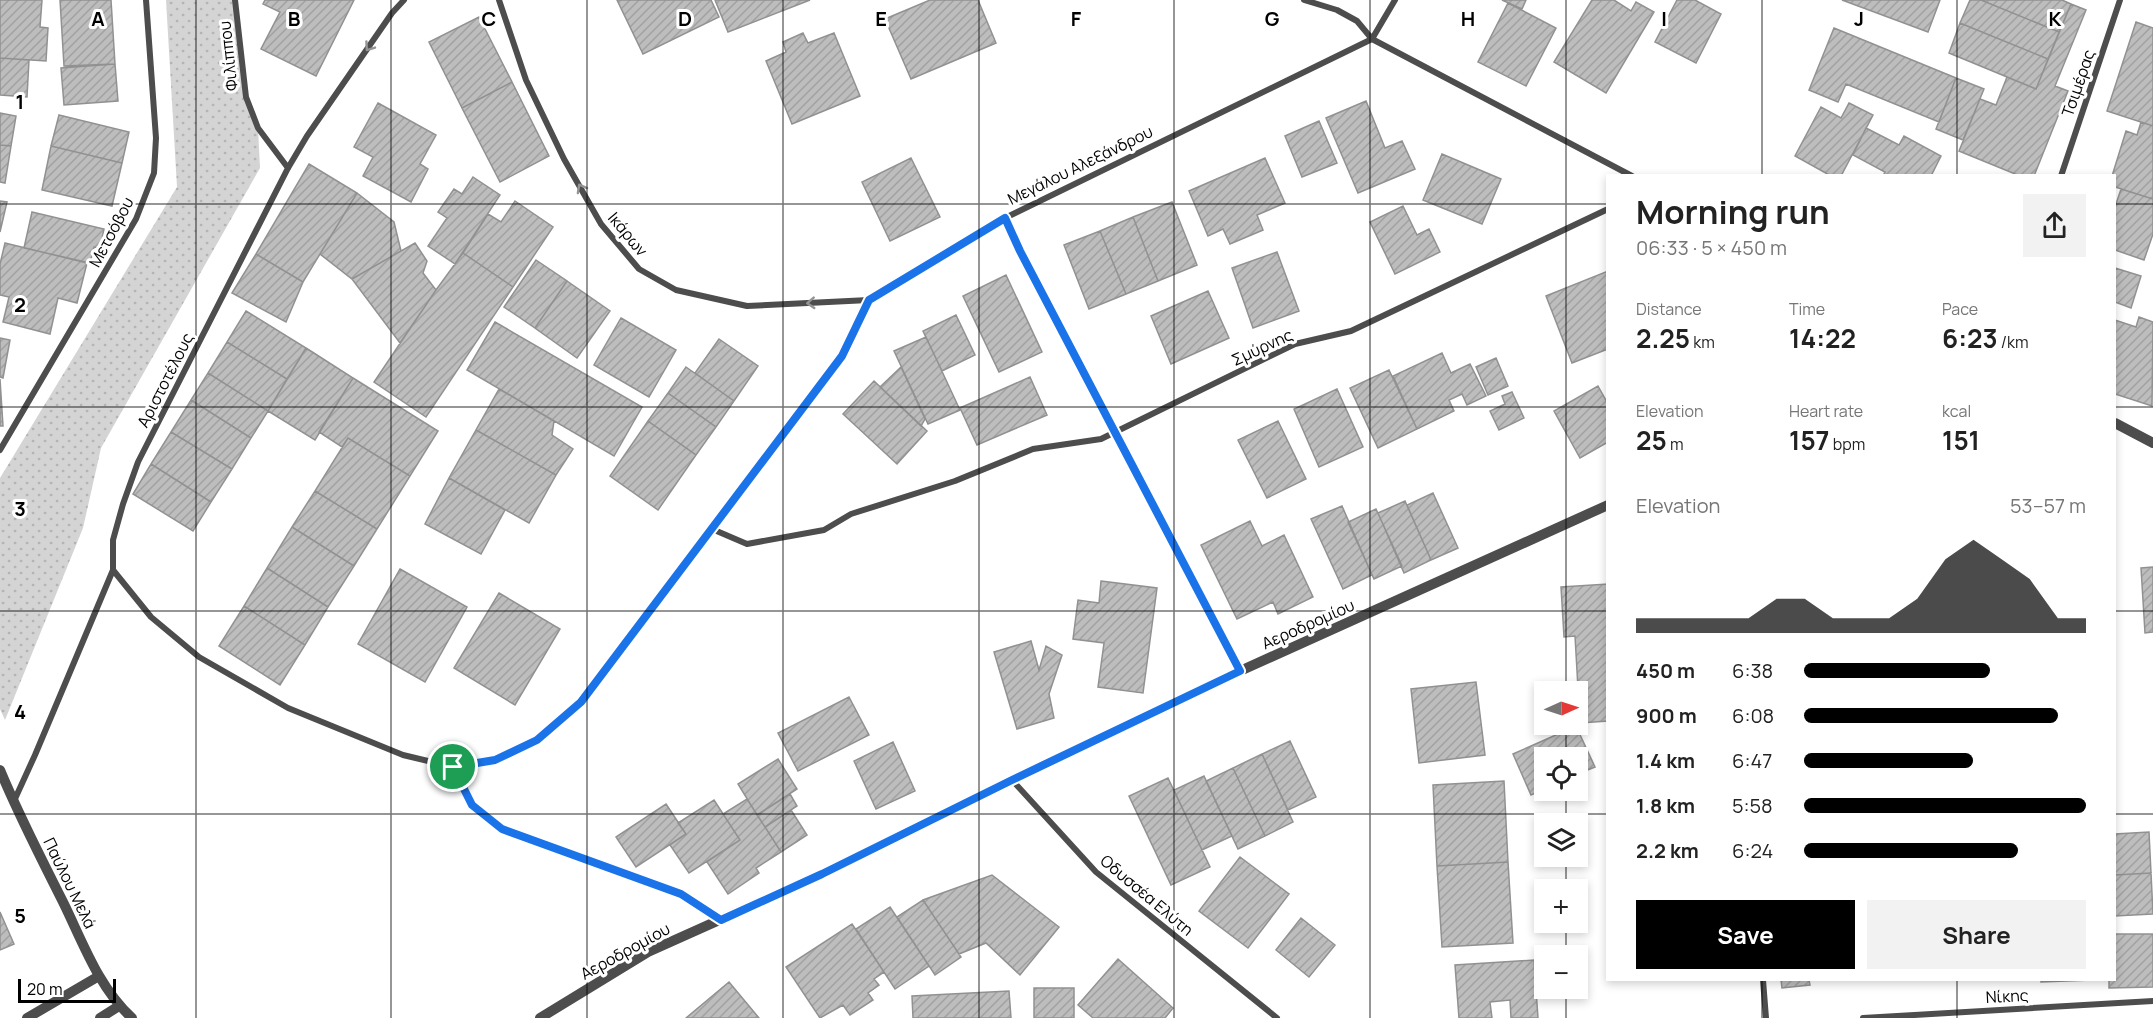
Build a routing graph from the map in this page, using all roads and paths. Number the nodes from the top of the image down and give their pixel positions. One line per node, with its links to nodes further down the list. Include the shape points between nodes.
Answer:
1 (146, 0): 18 (street, Μετσόβου, via 156,138 154,173 136,219)
2 (235, 0): 9 (street, Φιλίππου, via 246,97 258,128)
3 (404, 0): 9 (street, Αριστοτέλους, one-way to 9)
4 (499, 0): 14 (street, Ικάρων, one-way to 4, via 747,306 676,290 639,268 601,225 564,159 526,80)
5 (1304, 0): 8 (street, via 1357,21)
6 (1395, 0): 8 (street)
7 (2120, 0): 11 (street, Τσιμέρας)
8 (1372, 39): 10 (street); 13 (street, Μεγάλου Αλεξάνδρου)
9 (288, 168): 21 (street, Αριστοτέλους, via 138,462 113,540)
10 (1628, 174)
11 (2062, 174)
12 (1606, 210): 16 (street, Σμύρνης, via 1351,331 1295,344)
13 (1005, 218): 14 (street, Μεγάλου Αλεξάνδρου); 16 (street)
14 (869, 300): 20 (street, via 842,356)
15 (2116, 424): 17 (street)
16 (1114, 433): 20 (street, Σμύρνης, via 1101,439 1033,448 955,481 851,514 824,530 747,544); 22 (street)
17 (2153, 443)
18 (0, 450)
19 (1606, 506): 22 (street, Αεροδρομίου)
20 (712, 529): 23 (street, via 581,702 537,740 495,760)
21 (113, 570): 23 (street, via 151,617 199,657 288,708 403,755); 26 (street, Αριστοτέλους)
22 (1240, 671): 25 (street, Αεροδρομίου)
23 (453, 767): 27 (path, via 472,805 502,829 681,894)
24 (0, 770): 26 (street, Παύλου Μελά)
25 (1012, 780): 27 (street, Αεροδρομίου); 37 (street, Οδυσσέα Ελύτη, via 1096,872)
26 (13, 802): 28 (street, Παύλου Μελά)
27 (721, 920): 36 (street, Αεροδρομίου, via 648,952)
28 (99, 976): 31 (street, Παύλου Μελά); 32 (street)
29 (1763, 981): 38 (street)
30 (2153, 1001): 39 (street, Νίκης)
31 (119, 1006): 33 (street); 34 (street, Παύλου Μελά); 35 (street, Παύλου Μελά)
32 (27, 1018)
33 (100, 1018)
34 (121, 1018)
35 (132, 1018)
36 (540, 1018)
37 (1277, 1018)
38 (1766, 1018)
39 (1863, 1018)

